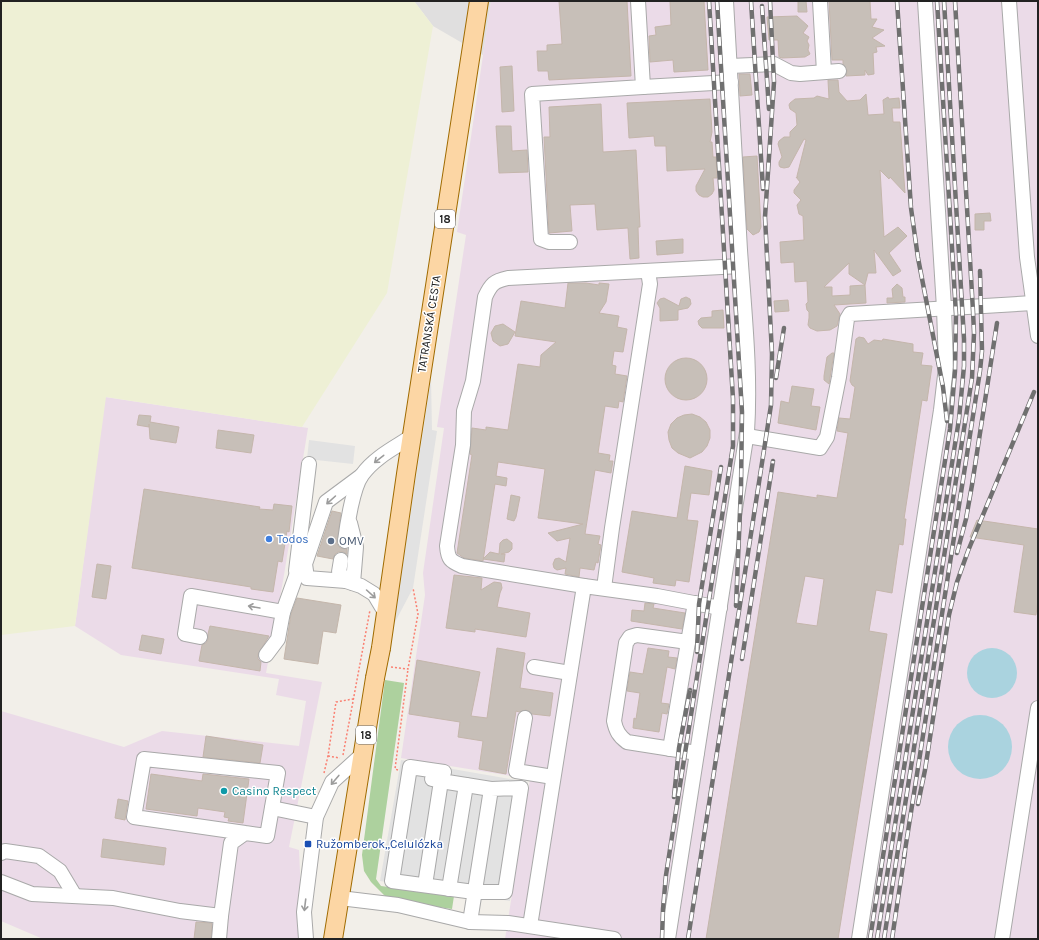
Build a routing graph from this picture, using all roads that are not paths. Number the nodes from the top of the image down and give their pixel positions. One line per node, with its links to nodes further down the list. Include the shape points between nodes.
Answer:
1 (479, 1): 20 (main road, TATRANSKÁ CESTA / 18)
2 (638, 1): 11 (lane)
3 (726, 1): 7 (lane)
4 (820, 1): 9 (lane)
5 (926, 1): 17 (lane)
6 (1009, 1): 13 (lane)
7 (730, 66): 9 (lane, via 774,64 791,73); 10 (lane)
8 (839, 71): 9 (lane)
9 (824, 72)
10 (731, 82): 11 (lane); 14 (lane)
11 (643, 87): 12 (lane, via 532,94 541,239 549,242)
12 (570, 242)
13 (1033, 257): 16 (lane)
14 (741, 266): 15 (lane); 19 (lane, via 748,367)
15 (648, 270): 28 (lane, via 508,278 496,281 485,297 473,380 464,411 463,445 447,546 448,557 462,566); 29 (lane, via 650,284)
16 (1033, 303): 17 (lane); 18 (lane)
17 (944, 308): 19 (lane, via 850,314 847,319 827,437 820,448); 67 (lane, via 946,367 941,410)
18 (1038, 336)
19 (747, 436): 31 (lane)
20 (411, 437): 22 (lane, one-way to 22, via 375,461); 33 (main road, TATRANSKÁ CESTA / 18)
21 (309, 464): 26 (lane)
22 (361, 476): 23 (lane); 26 (lane, one-way to 26, via 326,502)
23 (348, 518): 24 (lane); 27 (lane, via 356,547)
24 (345, 541)
25 (341, 560): 27 (lane, via 339,572)
26 (301, 577): 27 (lane); 32 (lane)
27 (350, 582): 33 (lane, one-way to 33, via 374,594)
28 (584, 586): 29 (lane); 38 (lane)
29 (604, 588): 30 (lane)
30 (695, 603): 31 (lane); 35 (lane)
31 (720, 608): 42 (lane)
32 (283, 612): 34 (lane, one-way to 34, via 191,596 185,634); 36 (lane, via 278,639)
33 (386, 614): 43 (main road, TATRANSKÁ CESTA / 18, bridge)
34 (200, 638)
35 (688, 642): 41 (lane); 41 (lane, via 637,635 630,637 626,643 614,721 616,729 620,737 627,742)
36 (266, 655)
37 (534, 667): 38 (lane)
38 (570, 673): 45 (lane)
39 (1038, 708): 44 (lane)
40 (525, 718): 45 (lane, via 516,771)
41 (670, 749): 42 (lane)
42 (697, 753): 66 (lane)
43 (363, 754): 50 (lane, one-way to 50, via 332,782); 58 (main road, 18)
44 (1033, 772): 68 (lane)
45 (553, 777): 61 (lane)
46 (441, 781): 47 (lane); 54 (lane); 54 (lane, via 408,775 392,880)
47 (466, 785): 48 (lane); 55 (lane)
48 (491, 789): 56 (lane); 56 (lane, via 522,788 507,885 505,892)
49 (272, 808): 50 (lane); 51 (lane, via 267,836); 51 (lane, via 278,772 144,759 134,817)
50 (316, 817): 63 (lane, one-way to 63, via 304,912)
51 (246, 833): 59 (lane, via 231,843)
52 (1, 853): 57 (lane, via 5,851 38,856 60,871)
53 (1, 882): 57 (lane, via 32,894)
54 (425, 885): 55 (lane)
55 (449, 889): 56 (lane)
56 (474, 892): 60 (lane)
57 (75, 896): 59 (lane, via 113,898)
58 (340, 898): 60 (lane, via 398,906); 64 (main road, 18)
59 (221, 916): 62 (lane)
60 (470, 922): 61 (lane)
61 (530, 926): 65 (lane)
62 (219, 939)
63 (306, 939)
64 (333, 939)
65 (614, 939)
66 (668, 939)
67 (859, 939)
68 (1002, 939)

